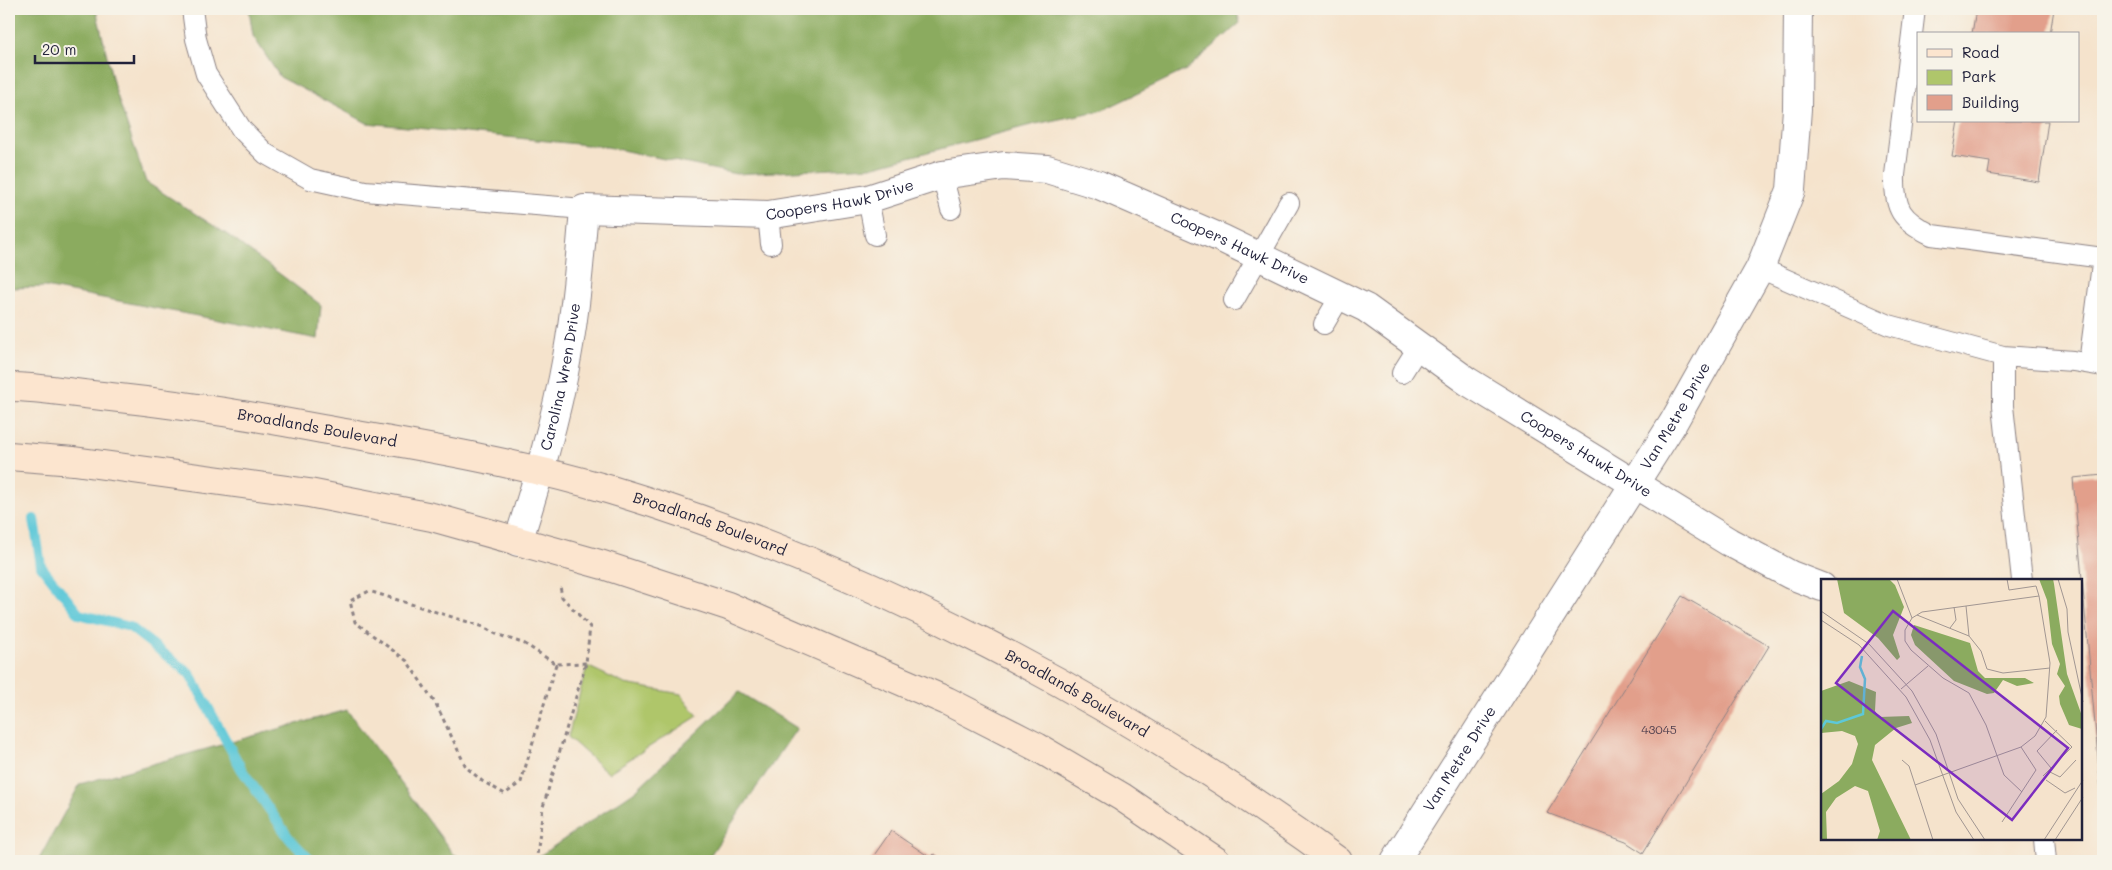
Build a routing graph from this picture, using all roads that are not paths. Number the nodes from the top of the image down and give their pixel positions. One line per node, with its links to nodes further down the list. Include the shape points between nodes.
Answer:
1 (192, 9): 7 (lane, via 206,74 242,130 266,154 310,179 365,191)
2 (1798, 9): 14 (street, Van Metre Drive, via 1797,109 1790,190)
3 (1915, 9): 13 (lane, via 1894,175 1894,197 1899,211 1913,226 1932,235)
4 (942, 175): 5 (street, Coopers Hawk Drive); 8 (lane); 12 (street, Coopers Hawk Drive, via 1004,166 1047,169 1099,185)
5 (868, 199): 9 (street, Coopers Hawk Drive); 10 (lane)
6 (1288, 203): 12 (lane)
7 (584, 209): 9 (street, Coopers Hawk Drive); 25 (street, Carolina Wren Drive, via 578,286 567,358)
8 (951, 209)
9 (768, 215): 11 (lane)
10 (875, 235)
11 (771, 244)
12 (1259, 256): 16 (street, Coopers Hawk Drive); 17 (lane)
13 (2103, 257): 15 (lane)
14 (1760, 268): 20 (lane, via 1889,325); 26 (street, Van Metre Drive, via 1673,423)
15 (2101, 292): 21 (lane)
16 (1342, 296): 18 (lane); 19 (street, Coopers Hawk Drive, via 1366,308)
17 (1234, 300)
18 (1324, 324)
19 (1419, 346): 22 (lane); 26 (street, Coopers Hawk Drive, via 1467,381)
20 (2004, 356): 21 (lane); 28 (lane, via 2002,406)
21 (2096, 364)
22 (1402, 373)
23 (9, 387): 25 (main road, Broadlands Boulevard, via 248,415)
24 (9, 456): 27 (main road, via 74,461 309,493 432,518)
25 (540, 473): 27 (street, Carolina Wren Drive); 32 (main road, Broadlands Boulevard, via 609,490 708,523 873,589 1053,678 1153,738 1296,830)
26 (1634, 483): 29 (street, Coopers Hawk Drive, via 1729,542); 33 (street, Van Metre Drive)
27 (518, 542): 31 (main road, via 603,565 728,606 947,701 1037,746 1122,797)
28 (2022, 579)
29 (1821, 587)
30 (2044, 840): 34 (lane)
31 (1216, 861)
32 (1338, 861)
33 (1395, 861)
34 (2046, 861)

